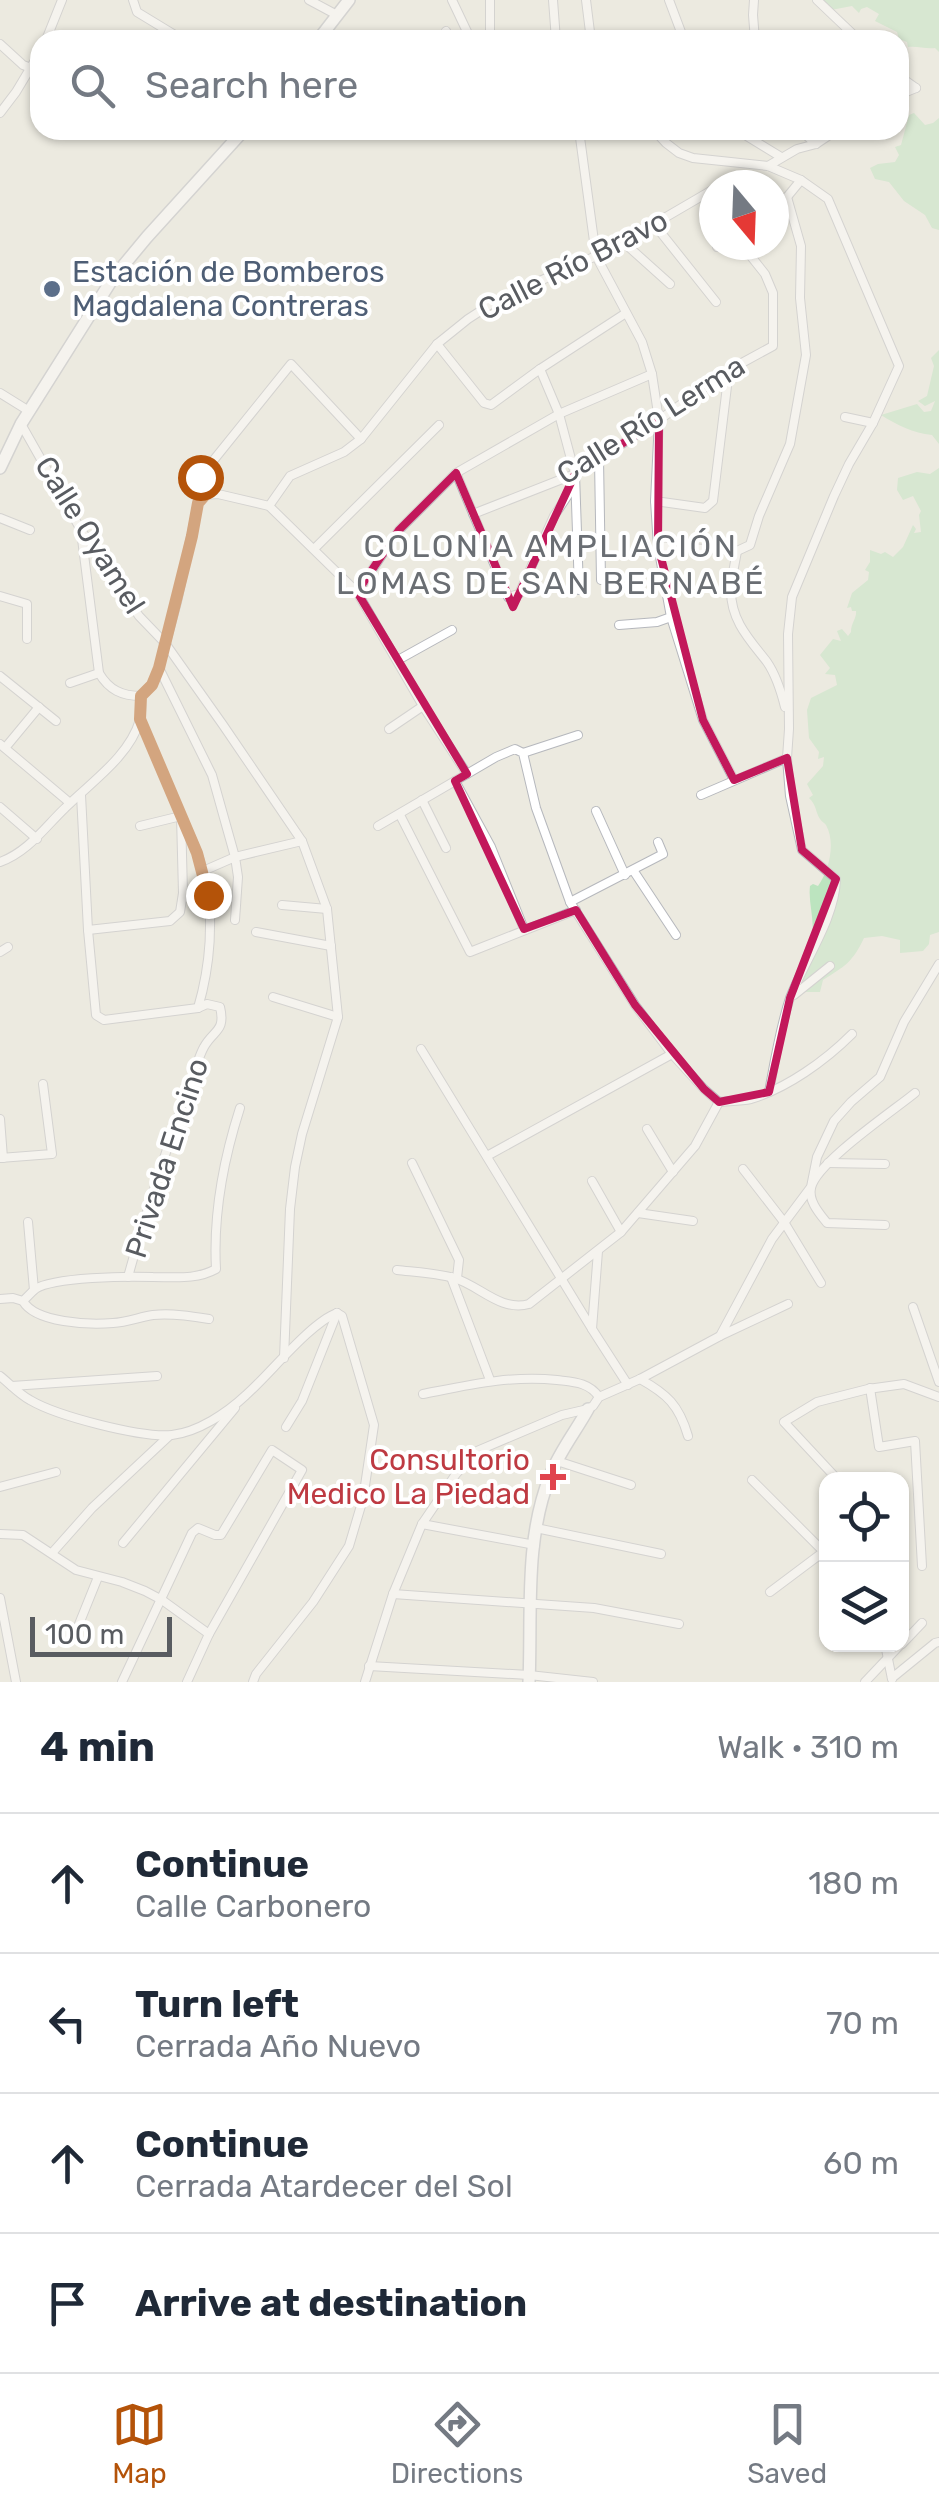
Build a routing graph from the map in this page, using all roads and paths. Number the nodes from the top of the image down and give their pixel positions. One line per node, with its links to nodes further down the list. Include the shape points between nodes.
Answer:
1 (62, 0): 13 (street)
2 (133, 0): 14 (street, via 137,12)
3 (309, 0): 12 (street)
4 (349, 0): 12 (street)
5 (452, 0): 16 (street)
6 (490, 0): 17 (street)
7 (553, 0): 18 (street)
8 (586, 0): 19 (street)
9 (670, 0): 20 (street)
10 (817, 0): 22 (street)
11 (756, 1): 21 (street)
12 (336, 15): 15 (street)
13 (50, 30)
14 (167, 30)
15 (328, 30)
16 (466, 30)
17 (490, 30)
18 (555, 30)
19 (590, 30)
20 (680, 30)
21 (754, 30)
22 (848, 30)
23 (0, 44): 24 (street)
24 (30, 68)
25 (30, 69): 26 (street)
26 (0, 113)
27 (235, 140): 52 (street, via 113,278)
28 (580, 140): 42 (street)
29 (663, 140): 35 (street, via 693,158)
30 (753, 140): 34 (street)
31 (811, 140): 33 (street)
32 (822, 140): 33 (street)
33 (816, 144): 34 (street)
34 (781, 158): 35 (street)
35 (768, 166): 36 (street)
36 (801, 180): 37 (street); 56 (street, via 828,199 899,366)
37 (789, 195)
38 (699, 198): 40 (street, Calle Río Bravo)
39 (789, 204): 74 (street, via 801,246 806,356 790,444 750,545)
40 (654, 224): 41 (street, Calle Río Bravo); 45 (street)
41 (621, 240): 42 (street, Calle Río Bravo); 44 (street)
42 (596, 256): 46 (street); 47 (street, Calle Río Bravo, via 500,299)
43 (753, 260): 49 (street, Calle Río Lerma, via 773,293 773,346)
44 (670, 284)
45 (716, 302)
46 (626, 312): 48 (street); 50 (street)
47 (437, 344): 48 (street, via 484,403 494,404); 59 (street, Calle Río Bravo)
48 (540, 369): 53 (street)
49 (729, 370): 55 (street, Calle Río Lerma); 66 (street, via 712,501 706,508)
50 (652, 374): 53 (street); 55 (street)
51 (0, 393): 52 (street)
52 (28, 411): 57 (street)
53 (559, 414): 62 (street); 63 (street)
54 (845, 417): 56 (street)
55 (659, 420): 60 (street, Calle Río Lerma); 66 (street)
56 (873, 423): 94 (street, via 792,597)
57 (21, 424): 61 (street); 71 (street, Calle Oyamel)
58 (439, 425): 73 (street)
59 (361, 438): 65 (street, via 291,364 200,477); 67 (street, Calle Río Bravo, via 290,476)
60 (599, 459): 63 (street, Calle Río Lerma); 75 (street)
61 (0, 468)
62 (456, 473): 68 (street); 77 (street, via 399,530)
63 (576, 474): 64 (street); 68 (street, Calle Río Lerma)
64 (574, 486): 68 (street, via 519,594 508,596); 76 (street)
65 (205, 495): 67 (street); 83 (street)
66 (655, 502): 72 (street)
67 (269, 506): 73 (street)
68 (473, 514)
69 (0, 518): 70 (street)
70 (30, 530)
71 (80, 530): 83 (street, Calle Oyamel); 86 (street)
72 (658, 546): 74 (street); 79 (street)
73 (314, 548): 77 (street)
74 (737, 551): 94 (street, via 731,591 736,616 777,680)
75 (601, 580)
76 (578, 590)
77 (356, 592): 84 (street)
78 (0, 596): 82 (street, via 27,604)
79 (672, 616): 80 (street); 103 (street, via 703,720)
80 (620, 625)
81 (452, 630): 84 (street)
82 (27, 639)
83 (164, 643): 85 (street); 116 (street, Calle Oyamel)
84 (398, 660): 90 (street)
85 (159, 668): 89 (street); 119 (street, via 212,776)
86 (99, 674): 88 (street); 89 (street, via 125,696)
87 (0, 676): 91 (street)
88 (70, 684)
89 (141, 696): 92 (street)
90 (423, 706): 95 (street); 102 (street)
91 (39, 707): 93 (street); 99 (street)
92 (140, 719): 98 (street); 112 (street)
93 (56, 720)
94 (790, 729): 101 (street)
95 (389, 730)
96 (118, 732): 98 (street)
97 (578, 735): 100 (street)
98 (128, 742): 105 (street)
99 (2, 746): 108 (street)
100 (523, 753): 102 (street, via 512,750); 124 (street)
101 (787, 758): 103 (street); 135 (street, via 802,850 836,879)
102 (467, 774): 104 (street)
103 (734, 780): 106 (street)
104 (455, 782): 107 (street); 127 (street)
105 (81, 795): 108 (street); 128 (street)
106 (701, 795)
107 (422, 800): 111 (street); 118 (street)
108 (70, 803): 115 (street)
109 (0, 807): 115 (street)
110 (596, 810): 122 (street)
111 (400, 815): 114 (street); 127 (street, via 470,952)
112 (182, 816): 113 (street); 121 (street); 128 (street, via 180,912 170,921)
113 (140, 826)
114 (378, 826)
115 (37, 839): 120 (street)
116 (302, 841): 119 (street); 125 (street, Calle Oyamel)
117 (658, 842): 122 (street, via 663,854)
118 (446, 848)
119 (235, 858): 121 (street); 126 (street)
120 (0, 862)
121 (204, 871): 136 (street, via 210,929)
122 (629, 873): 124 (street); 130 (street)
123 (282, 905): 125 (street)
124 (573, 906): 127 (street); 140 (street)
125 (327, 909): 131 (street, Calle Oyamel)
126 (235, 920)
127 (524, 929)
128 (88, 930): 136 (street, via 96,1015 104,1020)
129 (256, 932): 131 (street)
130 (676, 935)
131 (332, 946): 137 (street, Calle Oyamel)
132 (939, 964): 156 (street, via 880,1077 834,1121)
133 (830, 966): 135 (street)
134 (272, 997): 137 (street)
135 (790, 998): 142 (street)
136 (198, 1008): 165 (street, Privada Encino, via 220,1007 219,1031 205,1044)
137 (338, 1017): 178 (street, via 295,1167)
138 (852, 1034): 142 (street)
139 (420, 1049): 148 (street)
140 (672, 1054): 144 (street); 148 (street)
141 (42, 1084): 149 (street, via 52,1154)
142 (768, 1092): 144 (street)
143 (915, 1093): 151 (street)
144 (719, 1102): 154 (street)
145 (240, 1108): 165 (street, via 217,1206 216,1269 184,1278)
146 (0, 1119): 149 (street)
147 (648, 1129): 154 (street)
148 (487, 1156): 167 (street)
149 (1, 1158)
150 (412, 1163): 166 (street, via 458,1260)
151 (828, 1163): 152 (street); 156 (street)
152 (884, 1164)
153 (743, 1168): 160 (street)
154 (673, 1172): 157 (street)
155 (592, 1181): 162 (street)
156 (811, 1187): 160 (street); 161 (street, via 827,1222)
157 (638, 1212): 158 (street); 162 (street)
158 (694, 1221)
159 (28, 1222): 169 (street)
160 (784, 1222): 168 (street); 177 (street)
161 (885, 1225)
162 (620, 1232): 163 (street)
163 (598, 1251): 167 (street); 176 (street)
164 (397, 1270): 166 (street)
165 (128, 1277): 169 (street, via 58,1280)
166 (454, 1278): 167 (street, via 520,1306); 181 (street)
167 (562, 1278): 176 (street)
168 (821, 1283)
169 (34, 1290): 171 (street)
170 (0, 1299): 171 (street)
171 (23, 1301): 175 (street, via 36,1314 71,1321)
172 (788, 1304): 177 (street)
173 (912, 1307): 183 (street)
174 (337, 1313): 178 (street); 192 (street); 234 (street, via 374,1425 363,1499 349,1546)
175 (210, 1319)
176 (592, 1329): 184 (street)
177 (720, 1336): 182 (street)
178 (284, 1358): 188 (street)
179 (0, 1376): 185 (street)
180 (157, 1376): 185 (street)
181 (490, 1380): 187 (street); 189 (street, via 585,1384)
182 (640, 1380): 184 (street); 194 (street, via 678,1410)
183 (939, 1382)
184 (628, 1385): 189 (street)
185 (12, 1386): 193 (street, via 63,1414)
186 (870, 1388): 190 (street, via 904,1384); 197 (street, via 817,1402 784,1422); 210 (street, via 879,1447 915,1441)
187 (424, 1394)
188 (245, 1397): 193 (street, via 212,1420); 204 (street)
189 (599, 1397): 191 (street)
190 (939, 1397)
191 (588, 1409): 195 (street); 201 (street, via 478,1451)
192 (286, 1427)
193 (170, 1435): 207 (street)
194 (688, 1436)
195 (557, 1462): 199 (street); 202 (street)
196 (56, 1472): 200 (street)
197 (831, 1472)
198 (752, 1480): 206 (street)
199 (631, 1485)
200 (0, 1487)
201 (422, 1524): 205 (street); 213 (street)
202 (536, 1528): 205 (street); 208 (street)
203 (0, 1534): 207 (street, via 23,1534)
204 (122, 1542)
205 (535, 1545): 216 (street)
206 (819, 1545)
207 (52, 1552): 211 (street)
208 (661, 1554)
209 (819, 1555): 212 (street)
210 (922, 1566)
211 (98, 1577): 215 (street); 221 (street)
212 (770, 1592)
213 (393, 1594): 216 (street); 226 (street)
214 (0, 1598): 228 (street)
215 (162, 1600): 219 (street); 219 (street, via 192,1533 198,1528 221,1535 272,1450 302,1470); 232 (street)
216 (530, 1604): 218 (street); 229 (street)
217 (922, 1623): 220 (street)
218 (679, 1624)
219 (209, 1634): 233 (street)
220 (909, 1636)
221 (73, 1639)
222 (939, 1642): 230 (street)
223 (886, 1652): 225 (street)
224 (893, 1652): 225 (street)
225 (886, 1659): 230 (street); 237 (street)
226 (369, 1666): 229 (street); 235 (street)
227 (0, 1667): 228 (street)
228 (14, 1671): 231 (street)
229 (529, 1678): 236 (street)
230 (892, 1680)
231 (16, 1682)
232 (125, 1682)
233 (187, 1682)
234 (253, 1682)
235 (365, 1682)
236 (593, 1682)
237 (866, 1682)

